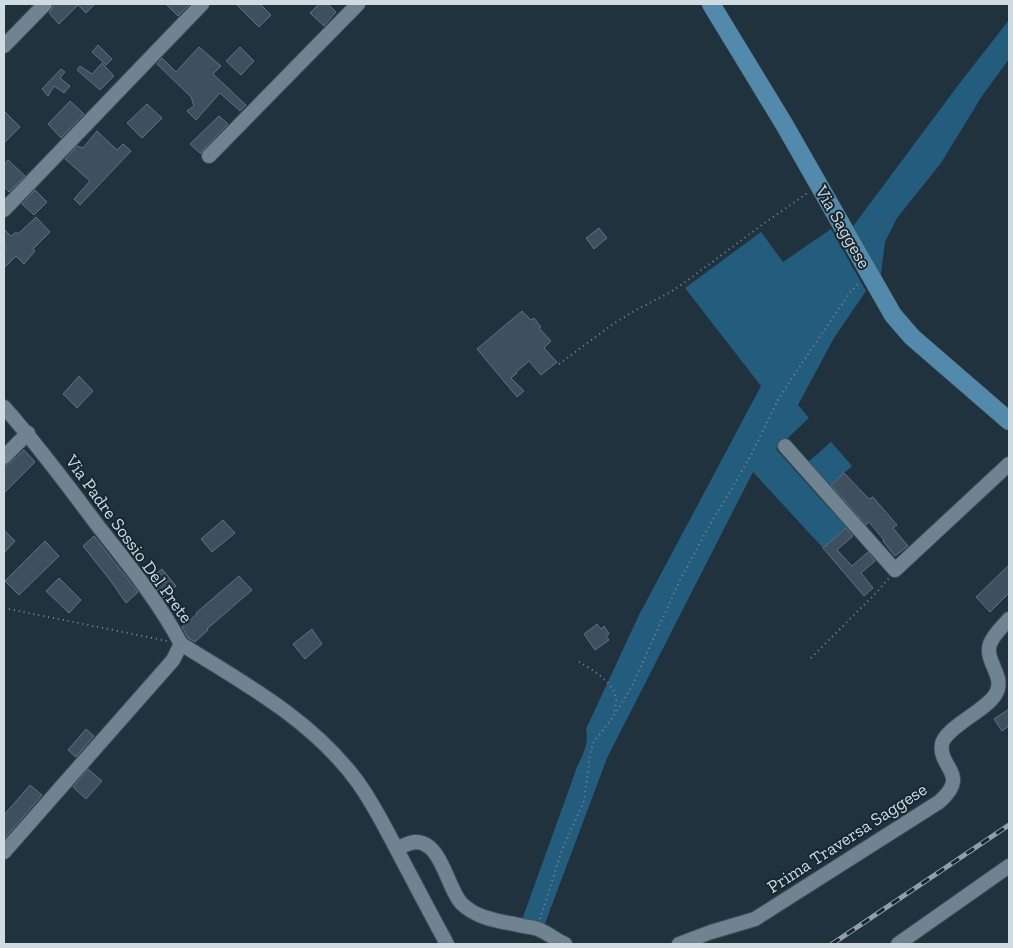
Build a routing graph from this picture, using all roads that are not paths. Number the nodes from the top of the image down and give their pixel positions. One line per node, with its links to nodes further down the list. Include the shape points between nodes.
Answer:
1 (45, 4): 5 (street)
2 (202, 4): 7 (street)
3 (358, 4): 6 (street)
4 (711, 4): 9 (main road, Via Saggese, via 893,315 912,337)
5 (4, 46)
6 (209, 156)
7 (4, 210)
8 (4, 407): 10 (street, Via Padre Sossio Del Prete)
9 (1009, 420)
10 (28, 433): 12 (street); 15 (street, Via Padre Sossio Del Prete, via 140,580)
11 (785, 446): 13 (street, via 895,570)
12 (4, 457)
13 (1009, 464)
14 (1009, 619): 21 (street, Prima Traversa Saggese, via 989,646 997,672 998,690 988,704 943,739 944,758 953,777 947,795 755,919)
15 (181, 644): 16 (street, via 305,726 340,760 357,782); 17 (street, Via Padre Sossio Del Prete, via 173,660)
16 (397, 849): 19 (street); 20 (street, via 416,842 434,852 460,902 479,916 537,928)
17 (4, 852)
18 (1009, 866): 22 (street)
19 (447, 944)
20 (565, 944)
21 (679, 944)
22 (898, 944)

